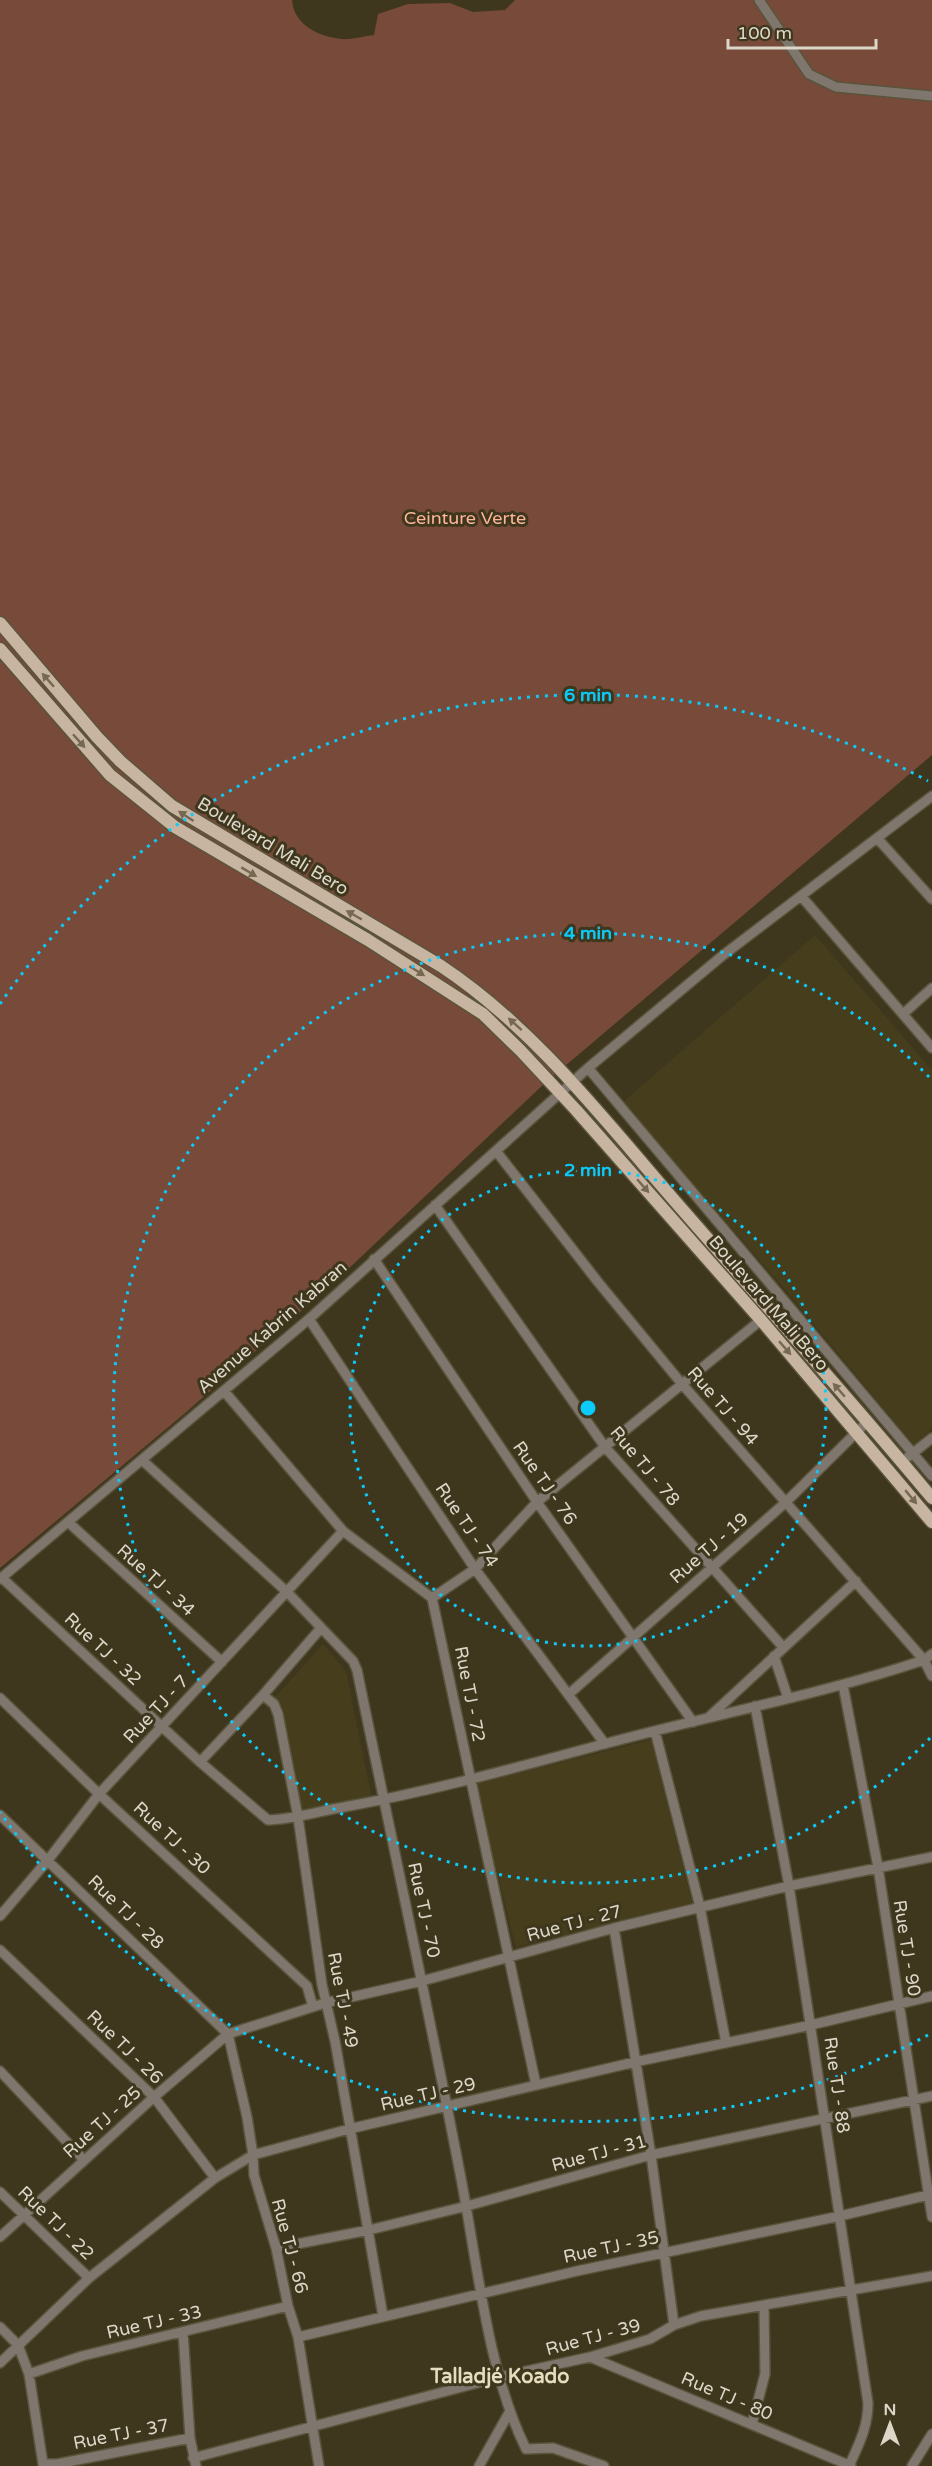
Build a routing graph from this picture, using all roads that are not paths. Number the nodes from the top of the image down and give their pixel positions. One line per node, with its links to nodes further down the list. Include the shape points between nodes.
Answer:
1 (759, 0): 2 (street, via 809,74 836,87)
2 (932, 96)
3 (0, 623): 13 (main road, Boulevard Mali Bero, one-way to 3, via 529,1037 465,981 172,806 97,737)
4 (0, 649): 14 (main road, Boulevard Mali Bero, one-way to 14, via 110,775 175,827 377,946 483,1014)
5 (932, 796): 6 (street, Avenue Kabrin Kabran)
6 (877, 838): 7 (street, Avenue Kabrin Kabran); 8 (street)
7 (801, 896): 10 (street); 12 (street, Avenue Kabrin Kabran)
8 (932, 899)
9 (932, 988): 10 (street)
10 (903, 1014): 11 (street)
11 (932, 1048)
12 (588, 1068): 13 (street, Avenue Kabrin Kabran); 15 (street)
13 (571, 1083): 14 (street, Avenue Kabrin Kabran); 16 (main road, Boulevard Mali Bero)
14 (560, 1093): 17 (street, Avenue Kabrin Kabran); 21 (main road, Boulevard Mali Bero, one-way to 21)
15 (627, 1115): 16 (street); 28 (street)
16 (611, 1128): 24 (main road, Boulevard Mali Bero, one-way to 16)
17 (496, 1152): 18 (street, Avenue Kabrin Kabran); 22 (street, Rue TJ - 94)
18 (435, 1205): 19 (street, Avenue Kabrin Kabran); 27 (street, Rue TJ - 78)
19 (374, 1259): 20 (street, Avenue Kabrin Kabran); 33 (street, Rue TJ - 76)
20 (309, 1319): 23 (street, Avenue Kabrin Kabran); 39 (street, Rue TJ - 74)
21 (761, 1320): 22 (street); 25 (main road, Boulevard Mali Bero, one-way to 25)
22 (682, 1384): 27 (street); 34 (street, Rue TJ - 94)
23 (224, 1391): 29 (street, Avenue Kabrin Kabran); 37 (street)
24 (867, 1422): 25 (street, Rue TJ - 19); 30 (main road, Boulevard Mali Bero)
25 (857, 1432): 34 (street, Rue TJ - 19); 36 (main road, Boulevard Mali Bero, one-way to 36)
26 (932, 1438): 28 (street)
27 (605, 1447): 33 (street); 38 (street, Rue TJ - 78)
28 (913, 1454): 30 (street); 31 (street)
29 (142, 1460): 35 (street, Avenue Kabrin Kabran); 42 (street, Rue TJ - 70)
30 (901, 1462): 32 (main road, Boulevard Mali Bero)
31 (932, 1476)
32 (932, 1498)
33 (537, 1502): 39 (street); 45 (street, Rue TJ - 76)
34 (785, 1503): 38 (street, Rue TJ - 19); 41 (street, Rue TJ - 94)
35 (68, 1522): 40 (street, Avenue Kabrin Kabran); 49 (street, Rue TJ - 34)
36 (932, 1522)
37 (343, 1531): 42 (street, Rue TJ - 7); 43 (street)
38 (711, 1568): 45 (street, Rue TJ - 19); 46 (street, Rue TJ - 78)
39 (476, 1569): 43 (street); 52 (street, Rue TJ - 74)
40 (1, 1578): 59 (street, Rue TJ - 32)
41 (855, 1581): 46 (street); 48 (street, Rue TJ - 94)
42 (287, 1592): 44 (street, Rue TJ - 70); 49 (street, Rue TJ - 7)
43 (432, 1598): 63 (street, Rue TJ - 72)
44 (321, 1628): 53 (street); 65 (street, Rue TJ - 70, via 357,1670)
45 (632, 1637): 52 (street, Rue TJ - 19); 58 (street, Rue TJ - 76)
46 (783, 1647): 47 (street)
47 (774, 1656): 55 (street); 57 (street)
48 (928, 1657): 50 (street, Rue TJ - 94); 51 (street, Rue TJ - 32)
49 (222, 1662): 59 (street, Rue TJ - 7)
50 (932, 1676)
51 (843, 1685): 55 (street, Rue TJ - 32); 70 (street, Rue TJ - 90)
52 (569, 1694): 61 (street, Rue TJ - 74)
53 (263, 1695): 62 (street); 67 (street, Rue TJ - 49, via 277,1708)
54 (0, 1698): 64 (street, Rue TJ - 30)
55 (788, 1698): 56 (street, Rue TJ - 32)
56 (755, 1706): 57 (street, Rue TJ - 32); 71 (street, Rue TJ - 88)
57 (708, 1718): 58 (street, Rue TJ - 32)
58 (693, 1722): 60 (street, Rue TJ - 32)
59 (161, 1725): 62 (street, Rue TJ - 32); 64 (street, Rue TJ - 7)
60 (655, 1731): 61 (street, Rue TJ - 32); 72 (street)
61 (605, 1744): 63 (street, Rue TJ - 32)
62 (200, 1762): 67 (street, Rue TJ - 32, via 264,1818)
63 (470, 1779): 65 (street, Rue TJ - 32); 76 (street, Rue TJ - 72)
64 (99, 1794): 69 (street, Rue TJ - 7); 81 (street, Rue TJ - 30, via 307,1986)
65 (384, 1799): 67 (street, Rue TJ - 32); 77 (street, Rue TJ - 70)
66 (0, 1815): 69 (street, Rue TJ - 28)
67 (298, 1817): 79 (street, Rue TJ - 49)
68 (932, 1857): 70 (street, Rue TJ - 27)
69 (48, 1860): 73 (street, Rue TJ - 7); 83 (street, Rue TJ - 28)
70 (878, 1867): 71 (street, Rue TJ - 27); 80 (street, Rue TJ - 90)
71 (789, 1886): 72 (street, Rue TJ - 27); 82 (street, Rue TJ - 88)
72 (699, 1907): 74 (street, Rue TJ - 27); 84 (street)
73 (0, 1916)
74 (614, 1928): 76 (street, Rue TJ - 27); 85 (street)
75 (0, 1950): 89 (street, Rue TJ - 26)
76 (510, 1958): 77 (street, Rue TJ - 27); 87 (street, Rue TJ - 72)
77 (422, 1981): 79 (street, Rue TJ - 27); 91 (street, Rue TJ - 70)
78 (932, 1996): 80 (street, Rue TJ - 29)
79 (325, 2003): 81 (street, Rue TJ - 27); 93 (street, Rue TJ - 49)
80 (899, 2006): 82 (street, Rue TJ - 29); 90 (street, Rue TJ - 90)
81 (313, 2007): 83 (street, Rue TJ - 27)
82 (811, 2025): 84 (street, Rue TJ - 29); 92 (street, Rue TJ - 88)
83 (228, 2034): 89 (street, Rue TJ - 25); 94 (street, Rue TJ - 66)
84 (726, 2043): 85 (street, Rue TJ - 29)
85 (634, 2062): 87 (street, Rue TJ - 29); 95 (street)
86 (0, 2071): 96 (street)
87 (536, 2085): 91 (street, Rue TJ - 29)
88 (932, 2096): 90 (street, Rue TJ - 31)
89 (154, 2097): 96 (street, Rue TJ - 25); 97 (street, Rue TJ - 26)
90 (914, 2100): 92 (street, Rue TJ - 31); 99 (street, Rue TJ - 90)
91 (447, 2106): 93 (street, Rue TJ - 29); 100 (street, Rue TJ - 70)
92 (824, 2118): 95 (street, Rue TJ - 31); 102 (street, Rue TJ - 88)
93 (349, 2129): 94 (street, Rue TJ - 29); 104 (street, Rue TJ - 49)
94 (253, 2154): 97 (street, Rue TJ - 29); 106 (street, Rue TJ - 66, via 254,2175)
95 (651, 2155): 100 (street, Rue TJ - 31); 107 (street)
96 (84, 2160): 101 (street, Rue TJ - 25)
97 (215, 2178): 109 (street, Rue TJ - 29)
98 (0, 2192): 101 (street, Rue TJ - 22)
99 (930, 2194): 102 (street, Rue TJ - 35); 103 (street, Rue TJ - 90)
100 (467, 2206): 104 (street, Rue TJ - 31); 111 (street, Rue TJ - 70)
101 (24, 2215): 105 (street, Rue TJ - 25); 109 (street, Rue TJ - 22)
102 (840, 2216): 107 (street, Rue TJ - 35); 110 (street, Rue TJ - 88)
103 (932, 2217)
104 (369, 2230): 106 (street, Rue TJ - 31); 114 (street, Rue TJ - 49)
105 (0, 2237)
106 (276, 2248): 112 (street, Rue TJ - 66)
107 (665, 2253): 111 (street, Rue TJ - 35); 115 (street)
108 (932, 2277): 110 (street, Rue TJ - 39)
109 (88, 2278): 119 (street, Rue TJ - 29)
110 (851, 2292): 113 (street, Rue TJ - 39); 134 (street, Rue TJ - 88, via 868,2420)
111 (482, 2293): 114 (street, Rue TJ - 35); 123 (street, Rue TJ - 70)
112 (288, 2306): 117 (street, Rue TJ - 33); 118 (street, Rue TJ - 66)
113 (764, 2306): 115 (street, Rue TJ - 39, via 701,2316); 125 (street, via 765,2374)
114 (384, 2316): 118 (street, Rue TJ - 35)
115 (674, 2325): 120 (street, Rue TJ - 39, via 650,2339)
116 (0, 2327): 119 (street)
117 (183, 2332): 122 (street, Rue TJ - 33, via 82,2356); 128 (street)
118 (298, 2337): 126 (street, Rue TJ - 66)
119 (18, 2345): 121 (street, Rue TJ - 29); 122 (street)
120 (590, 2358): 123 (street, Rue TJ - 39); 125 (street, Rue TJ - 80)
121 (0, 2363)
122 (29, 2374): 130 (street, via 43,2464)
123 (500, 2377): 124 (street, Rue TJ - 70); 126 (street, Rue TJ - 39)
124 (510, 2411): 132 (street); 133 (street, Rue TJ - 70, via 526,2449 553,2448)
125 (752, 2424): 134 (street, Rue TJ - 80)
126 (312, 2428): 129 (street, Rue TJ - 39); 131 (street, Rue TJ - 66)
127 (932, 2434): 135 (street)
128 (190, 2438): 129 (street); 130 (street, Rue TJ - 37)
129 (194, 2462)
130 (58, 2465)
131 (319, 2466)
132 (479, 2466)
133 (600, 2466)
134 (850, 2466)
135 (912, 2466)

